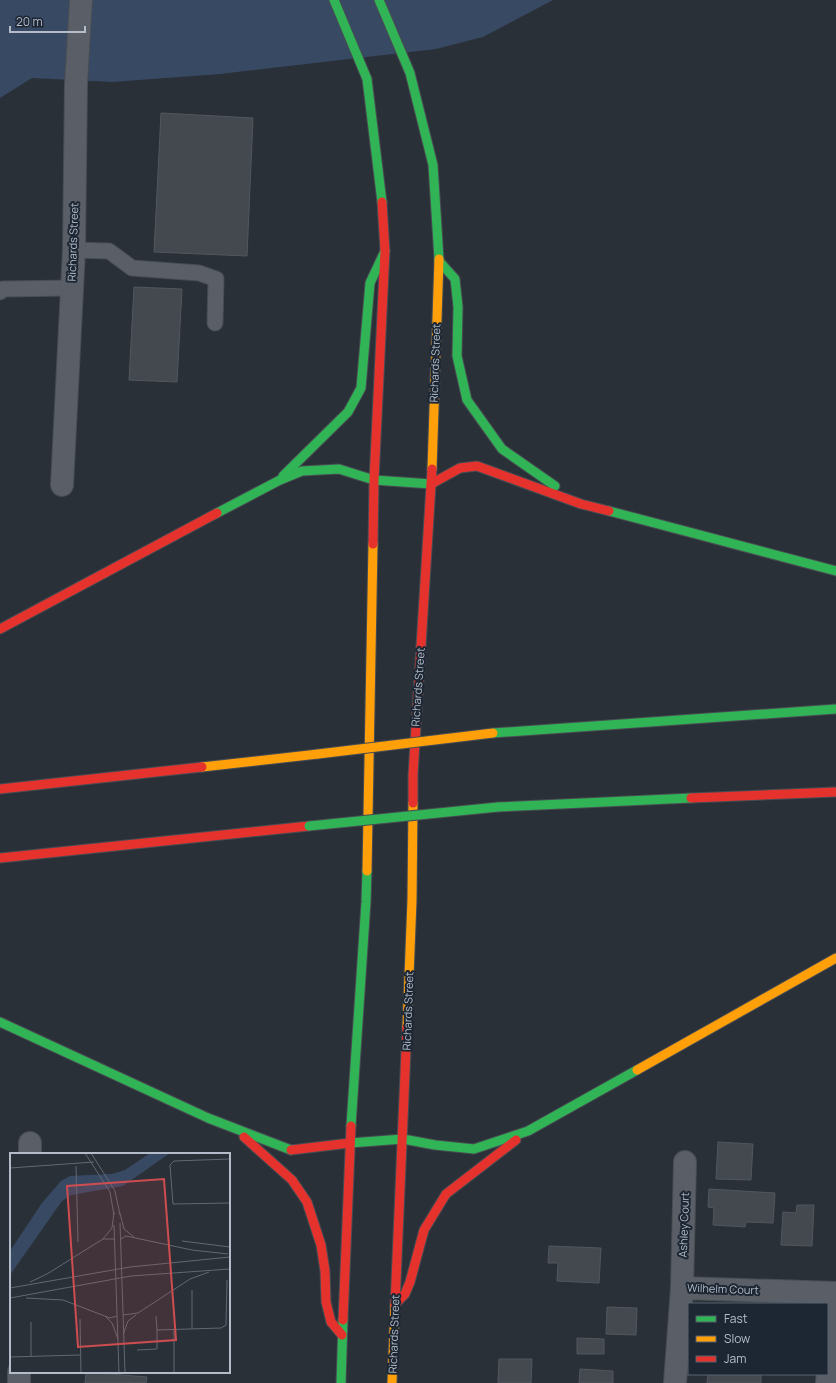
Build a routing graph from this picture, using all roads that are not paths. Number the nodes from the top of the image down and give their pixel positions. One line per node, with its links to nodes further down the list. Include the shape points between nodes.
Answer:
1 (81, 0): 4 (street, Richards Street, via 76,84)
2 (334, 0): 5 (main road, via 367,79 382,198)
3 (379, 0): 6 (main road, Richards Street, via 410,73 433,165)
4 (74, 250): 7 (street, Richards Street); 9 (lane, via 109,251 132,268 199,273 216,279)
5 (385, 251): 10 (main road, via 370,283 361,388 348,412); 11 (main road)
6 (439, 261): 12 (main road, Richards Street); 14 (main road, via 456,279 457,356 467,400 502,449)
7 (72, 288): 8 (lane, via 3,289); 13 (street, Richards Street)
8 (0, 292)
9 (215, 323)
10 (280, 480): 11 (main road, via 302,471 339,469); 16 (main road)
11 (374, 480): 12 (main road); 26 (main road, via 366,902)
12 (431, 484): 14 (main road, via 460,468 477,466); 25 (main road, Richards Street, via 413,775 412,900)
13 (62, 485)
14 (581, 504): 15 (main road)
15 (836, 571)
16 (0, 629)
17 (836, 709): 18 (main road, bridge, via 493,733)
18 (0, 789)
19 (836, 792): 20 (main road, bridge, via 498,807)
20 (0, 858)
21 (836, 958): 24 (main road)
22 (0, 1022): 23 (main road, via 201,1115)
23 (235, 1128): 26 (main road, via 293,1151); 31 (main road, via 292,1180 307,1202 321,1245 326,1302 331,1322)
24 (528, 1131): 25 (main road, via 474,1149); 30 (main road, via 446,1194 424,1230 410,1282 405,1294)
25 (403, 1139): 26 (main road); 30 (main road, Richards Street)
26 (350, 1143): 31 (main road)
27 (686, 1162): 28 (street, Ashley Court)
28 (682, 1288): 29 (street, Wilhelm Court); 35 (street, Wilhelm Court)
29 (835, 1294): 32 (street)
30 (396, 1303): 34 (main road, Richards Street)
31 (342, 1334): 33 (main road)
32 (828, 1372)
33 (341, 1383)
34 (392, 1383)
35 (675, 1383)

